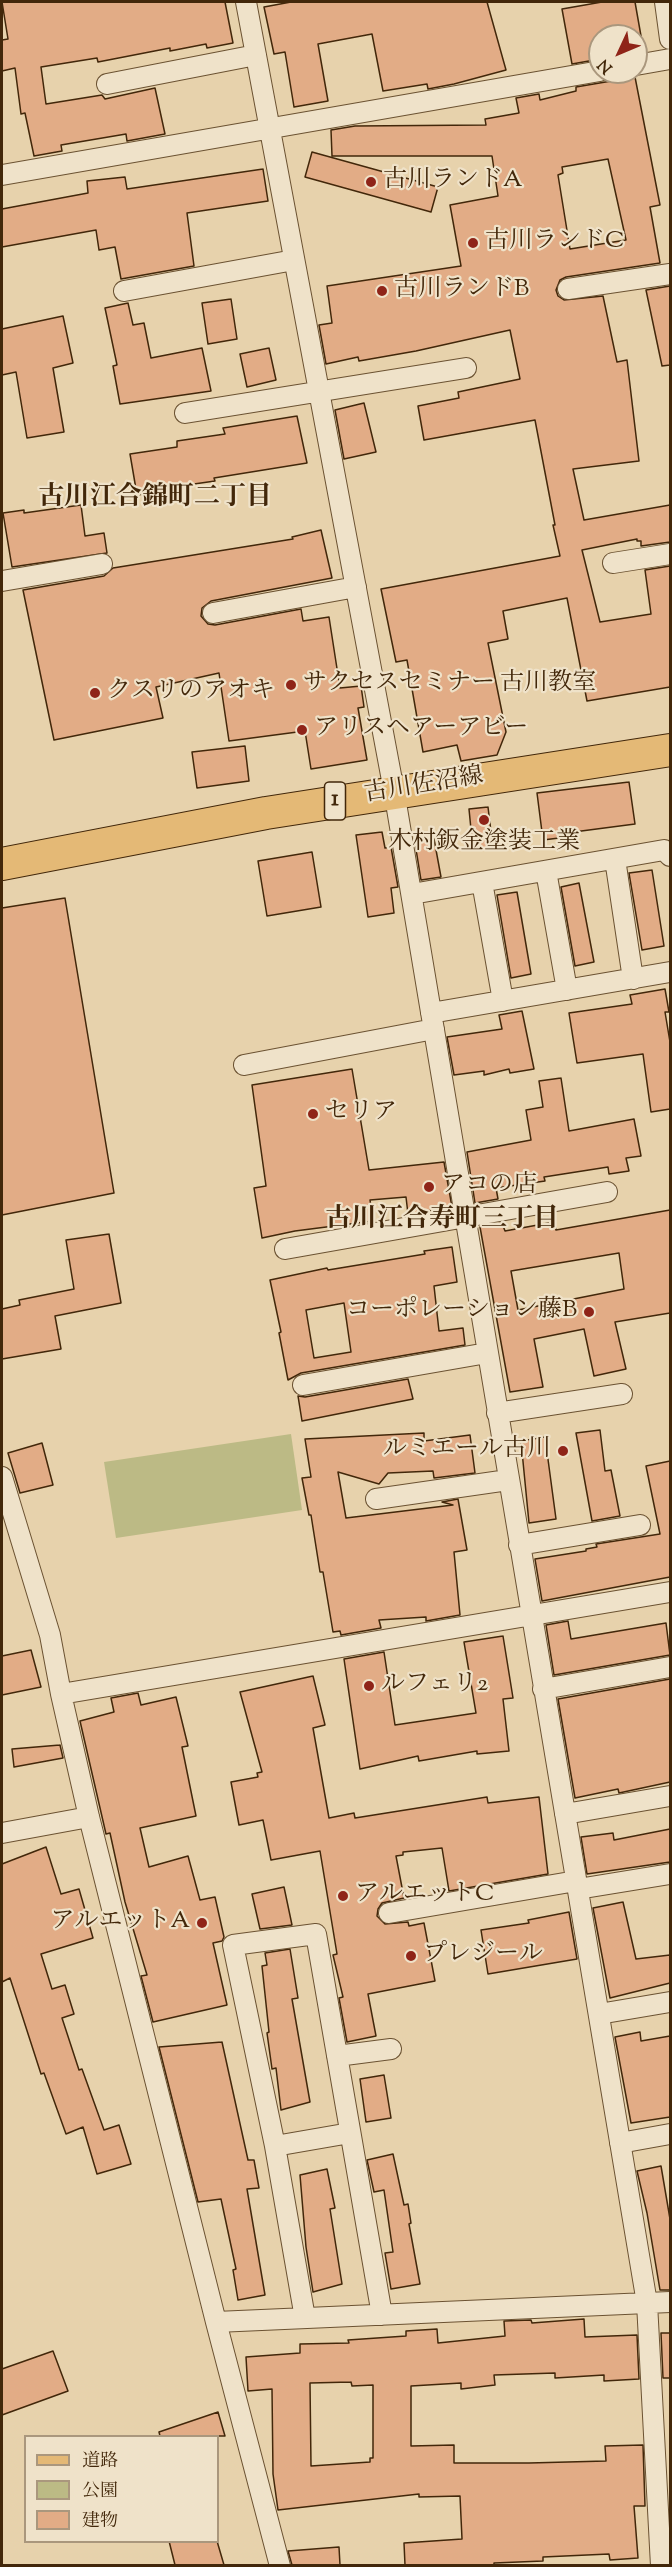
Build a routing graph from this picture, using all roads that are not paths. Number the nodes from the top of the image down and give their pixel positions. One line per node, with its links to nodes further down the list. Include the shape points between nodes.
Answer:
1 (246, 2): 4 (street)
2 (664, 2): 3 (street)
3 (670, 39)
4 (256, 55): 8 (street); 9 (street)
5 (670, 59): 6 (street)
6 (648, 63)
7 (588, 73): 9 (street)
8 (107, 84)
9 (270, 129): 10 (street); 11 (street)
10 (2, 175)
11 (294, 260): 14 (street); 16 (street)
12 (670, 274): 13 (street)
13 (568, 289)
14 (124, 291)
15 (466, 368): 16 (street)
16 (319, 392): 17 (street); 22 (street)
17 (184, 413)
18 (670, 554): 19 (street)
19 (613, 563)
20 (102, 564): 21 (street)
21 (2, 581)
22 (356, 587): 23 (street); 25 (street)
23 (213, 613)
24 (670, 750): 25 (main road, 古川佐沼線 / 1)
25 (394, 791): 28 (main road, 古川佐沼線 / 1); 31 (street)
26 (670, 856): 27 (street, via 664,850)
27 (615, 859): 29 (street); 33 (street)
28 (2, 864)
29 (546, 871): 30 (street); 34 (street)
30 (482, 882): 31 (street); 35 (street)
31 (412, 894): 36 (street)
32 (670, 972): 33 (street)
33 (633, 979): 34 (street)
34 (567, 990): 35 (street)
35 (503, 1001): 36 (street)
36 (432, 1021): 37 (street); 39 (street)
37 (244, 1065)
38 (607, 1192): 39 (street)
39 (465, 1217): 40 (street); 41 (street)
40 (285, 1249)
41 (487, 1353): 42 (street); 44 (street)
42 (303, 1385)
43 (622, 1394): 44 (street)
44 (497, 1413): 46 (street)
45 (2, 1477): 54 (street, via 51,1635)
46 (508, 1480): 47 (street); 49 (street)
47 (376, 1499)
48 (640, 1525): 49 (street)
49 (519, 1545): 51 (street)
50 (670, 1592): 51 (street)
51 (531, 1616): 53 (street); 54 (street)
52 (670, 1667): 53 (street)
53 (543, 1689): 56 (street)
54 (61, 1695): 57 (street)
55 (670, 1796): 56 (street)
56 (565, 1814): 60 (street)
57 (89, 1817): 58 (street); 74 (street)
58 (2, 1833)
59 (670, 1874): 60 (street)
60 (577, 1885): 61 (street); 63 (street)
61 (389, 1913)
62 (670, 2002): 63 (street)
63 (599, 2014): 68 (street)
64 (391, 2049): 65 (street)
65 (337, 2056): 66 (street); 69 (street, via 316,1934 233,1945)
66 (350, 2133): 69 (street); 72 (street)
67 (670, 2134): 68 (street)
68 (620, 2143): 71 (street)
69 (276, 2146): 73 (street)
70 (670, 2302): 71 (street)
71 (647, 2303): 72 (street); 76 (street)
72 (382, 2315): 73 (street)
73 (305, 2318): 74 (street)
74 (216, 2322): 75 (street)
75 (280, 2565)
76 (661, 2565)

